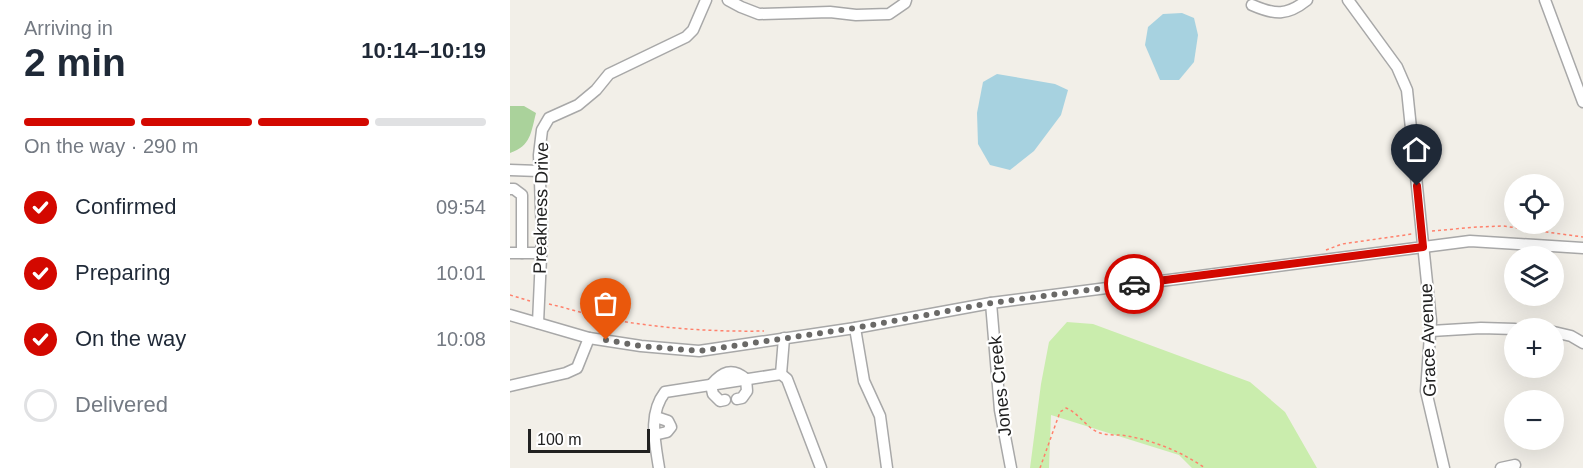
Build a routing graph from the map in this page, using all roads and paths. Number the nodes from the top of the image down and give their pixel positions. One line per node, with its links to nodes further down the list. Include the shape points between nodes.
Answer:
1 (706, 0): 10 (street, Preakness Drive, via 686,37 609,74 578,105 549,118 542,130)
2 (728, 0): 3 (street, via 759,14 889,15)
3 (906, 0)
4 (1307, 0): 7 (street, via 1283,13 1268,12)
5 (1348, 0): 12 (street, Grace Avenue, via 1397,66 1407,90)
6 (1545, 0): 8 (street)
7 (1252, 4)
8 (1583, 102)
9 (510, 170): 10 (street)
10 (539, 171): 16 (street, Preakness Drive)
11 (510, 189): 15 (street, via 522,195)
12 (1423, 247): 13 (street, via 1470,241); 19 (street); 24 (street, Grace Avenue)
13 (1583, 248)
14 (510, 253): 15 (street)
15 (522, 253): 16 (street)
16 (540, 253): 21 (street, Preakness Drive)
17 (510, 295): 18 (path)
18 (526, 300)
19 (991, 303): 22 (street); 39 (street, Jones Creek, via 1000,410)
20 (510, 315): 21 (street)
21 (538, 323): 26 (street)
22 (855, 328): 27 (street); 38 (street, via 864,381 880,416)
23 (1504, 329): 24 (street)
24 (1431, 331): 42 (street, Grace Avenue, via 1426,391)
25 (1564, 334): 28 (street)
26 (589, 338): 27 (street, via 699,351); 32 (street, via 577,368)
27 (784, 338): 29 (street)
28 (1583, 343)
29 (781, 375): 30 (street); 37 (street, via 787,379)
30 (746, 379): 31 (street); 31 (street, via 747,391 742,398 720,401)
31 (711, 384): 33 (street, via 665,392)
32 (510, 386)
33 (656, 417): 34 (street); 34 (street, via 668,421 671,428)
34 (654, 435): 36 (street)
35 (1515, 465): 43 (street)
36 (659, 468)
37 (821, 468)
38 (887, 468)
39 (1011, 468)
40 (1040, 468): 41 (path, via 1060,412 1066,408 1093,430 1137,438 1178,452)
41 (1205, 468)
42 (1444, 468)
43 (1501, 468)

